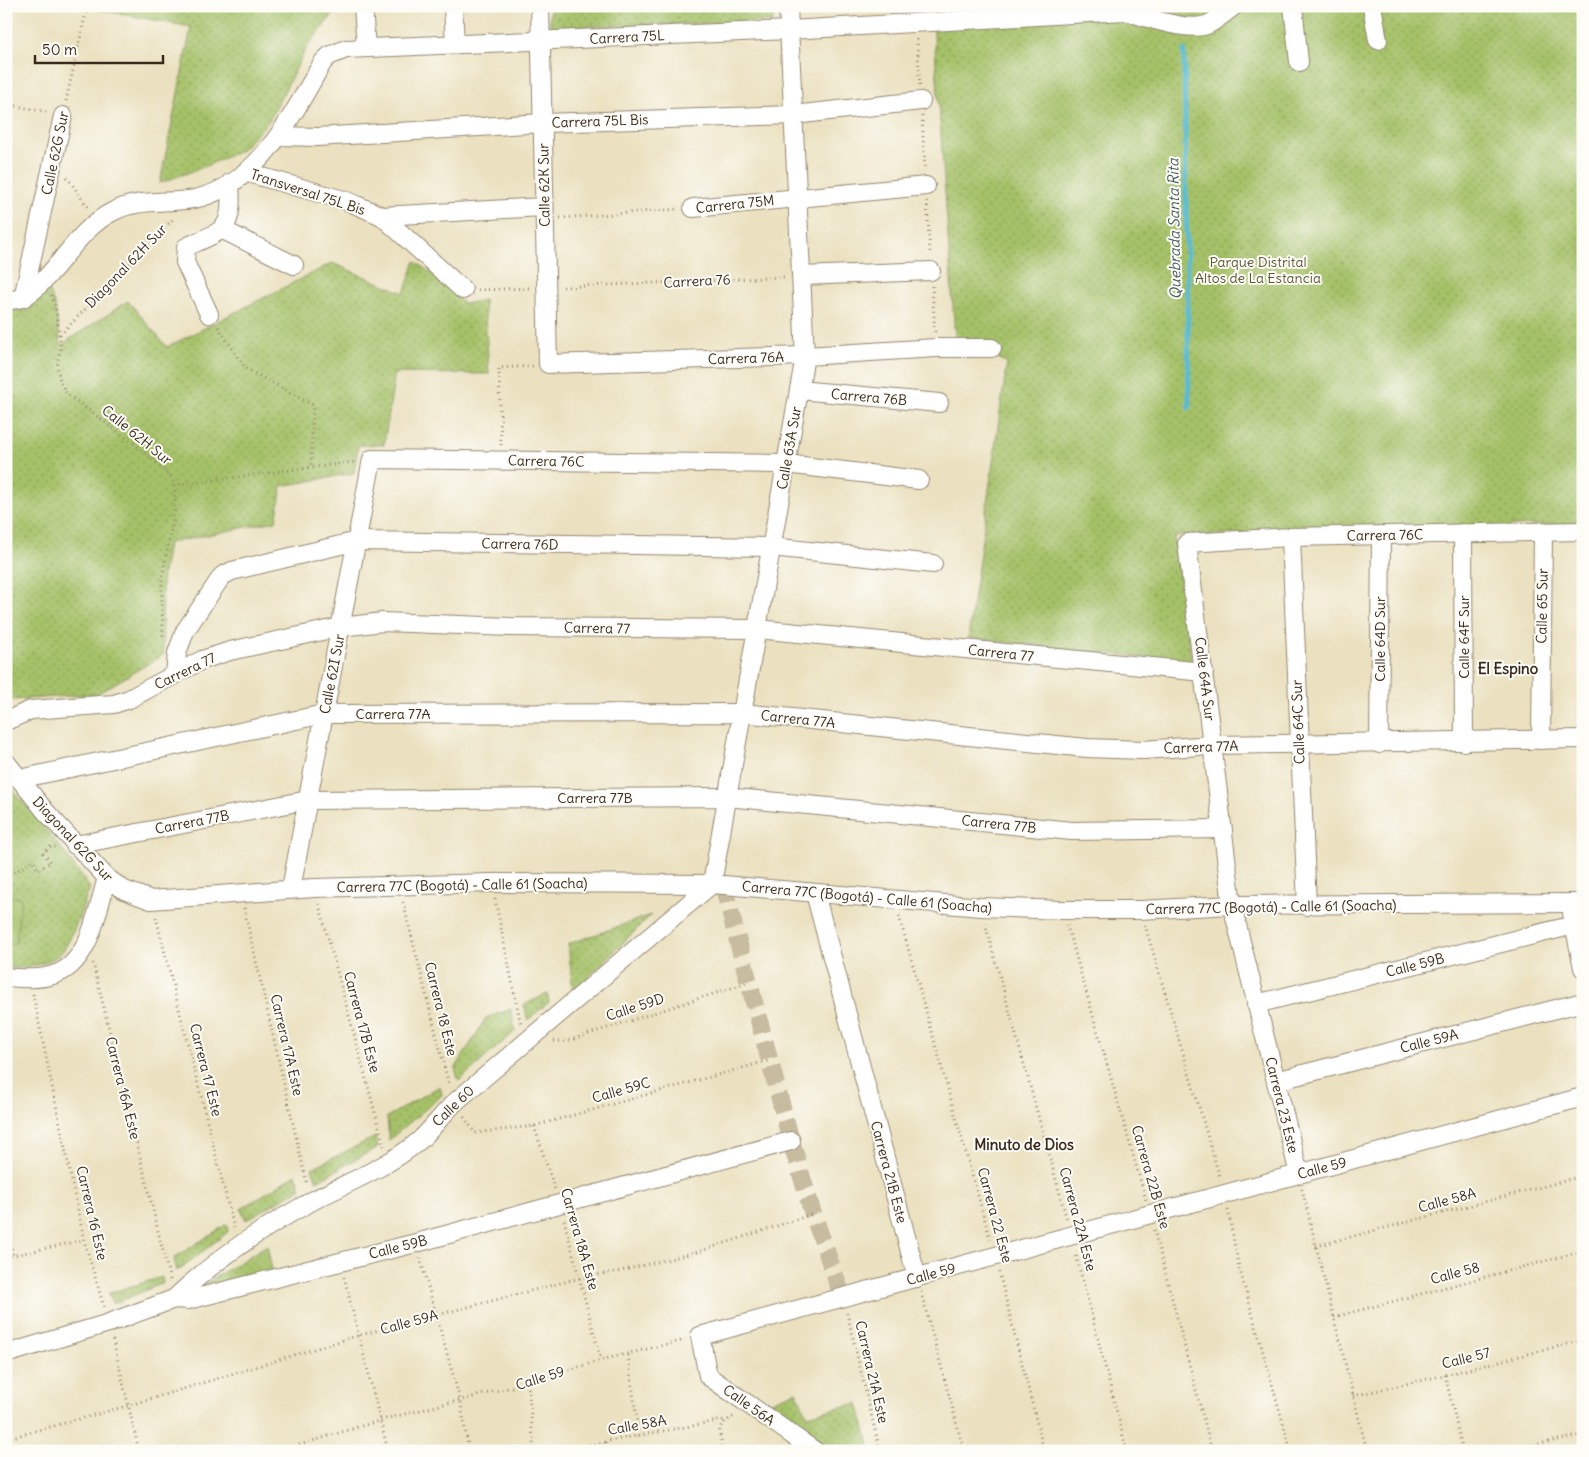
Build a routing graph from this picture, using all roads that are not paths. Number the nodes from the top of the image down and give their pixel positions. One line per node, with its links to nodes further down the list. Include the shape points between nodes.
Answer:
1 (362, 6): 12 (street)
2 (453, 6): 11 (street)
3 (540, 6): 9 (street, Calle 62K Sur)
4 (788, 6): 8 (street, Calle 63A Sur)
5 (1234, 6): 8 (street, Carrera 75L, via 1202,26 1167,24 1125,11)
6 (1293, 6): 13 (street)
7 (1372, 6): 10 (street)
8 (788, 30): 9 (street, Carrera 75L); 15 (street, Calle 63A Sur)
9 (541, 40): 11 (street, Carrera 75L); 17 (street, Calle 62K Sur)
10 (1378, 40)
11 (455, 44): 12 (street, Carrera 75L)
12 (366, 48): 18 (street, Carrera 75L, via 338,51 324,62)
13 (1299, 62)
14 (921, 101): 15 (street, Carrera 75L Bis)
15 (792, 115): 17 (street, Carrera 75L Bis); 22 (street, Calle 63A Sur)
16 (63, 116): 31 (street, Calle 62G Sur)
17 (542, 123): 18 (street, Carrera 75L Bis, via 317,137); 24 (street, Calle 62K Sur)
18 (279, 136): 19 (street)
19 (245, 172): 20 (street); 25 (street, Transversal 75L Bis, via 347,201)
20 (230, 183): 26 (street, via 229,218); 31 (street, via 194,198 144,202 112,212 98,221 45,280)
21 (926, 186): 22 (street, Carrera 75M)
22 (797, 197): 23 (street, Carrera 75M); 29 (street, Calle 63A Sur)
23 (693, 208)
24 (545, 213): 25 (street); 35 (street, Calle 62K Sur)
25 (382, 216): 30 (street, Transversal 75L Bis)
26 (223, 230): 27 (street); 32 (street, via 186,247 185,262)
27 (294, 266)
28 (931, 271): 29 (street)
29 (801, 276): 34 (street, Calle 63A Sur)
30 (463, 290)
31 (14, 299)
32 (209, 314)
33 (992, 348): 34 (street, Carrera 76A)
34 (805, 356): 35 (street, Carrera 76A); 36 (street, Calle 63A Sur)
35 (548, 364)
36 (799, 390): 37 (street, Carrera 76B); 39 (street, Calle 63A Sur)
37 (939, 403)
38 (372, 459): 39 (street, Carrera 76C); 46 (street, Calle 62I Sur)
39 (786, 464): 40 (street, Carrera 76C); 48 (street, Calle 63A Sur)
40 (919, 480)
41 (1543, 531): 42 (street, Carrera 76C); 43 (street, Carrera 76C); 58 (street, Calle 65 Sur)
42 (1583, 531)
43 (1463, 533): 44 (street, Carrera 76C); 59 (street, Calle 64F Sur)
44 (1381, 535): 45 (street, Carrera 76C); 60 (street, Calle 64D Sur)
45 (1291, 537): 47 (street, Carrera 76C); 61 (street, Calle 64C Sur)
46 (357, 541): 48 (street, Carrera 76D); 50 (street, Calle 62I Sur); 53 (street, Carrera 76D, via 222,576 185,631 177,653)
47 (1187, 543): 52 (street, Calle 64A Sur)
48 (771, 547): 49 (street, Carrera 76D); 51 (street, Calle 63A Sur)
49 (933, 564)
50 (341, 627): 51 (street, Carrera 77, via 405,621 511,627); 53 (street, Carrera 77, via 230,651); 55 (street, Calle 62I Sur)
51 (757, 629): 52 (street, Carrera 77); 54 (street, Calle 63A Sur)
52 (1204, 672): 62 (street, Calle 64A Sur)
53 (175, 674): 56 (street, Carrera 77, via 114,704 39,708)
54 (742, 713): 55 (street, Carrera 77A); 62 (street, Carrera 77A, via 1087,748 1144,750); 65 (street, Calle 63A Sur)
55 (324, 714): 64 (street, Carrera 77A); 66 (street, Calle 62I Sur)
56 (6, 721)
57 (1583, 739): 58 (street, Carrera 77A)
58 (1541, 740): 59 (street, Carrera 77A)
59 (1464, 742): 60 (street, Carrera 77A)
60 (1379, 744): 61 (street, Carrera 77A)
61 (1299, 745): 62 (street, Carrera 77A); 76 (street, Calle 64C Sur)
62 (1213, 746): 67 (street, Calle 64A Sur)
63 (6, 762): 64 (street, Diagonal 62G Sur)
64 (19, 779): 68 (street, Diagonal 62G Sur)
65 (727, 797): 66 (street, Carrera 77B); 67 (street, Carrera 77B, via 1072,832); 70 (street, Calle 63A Sur)
66 (308, 800): 68 (street, Carrera 77B); 71 (street, Calle 62I Sur)
67 (1223, 830): 75 (street, Calle 64A Sur)
68 (75, 845): 69 (street, Diagonal 62G Sur)
69 (107, 878): 73 (street, Diagonal 62G Sur, via 124,890); 79 (street, via 87,941 74,963 54,975)
70 (712, 884): 71 (street, Carrera 77C (Bogotá) - Calle 61 (Soacha), via 398,884); 72 (street, Carrera 77C (Bogotá) - Calle 61 (Soacha)); 87 (street, Calle 60, via 454,1103 419,1140 239,1246 201,1273)
71 (291, 889): 73 (street, Carrera 77C (Bogotá) - Calle 61 (Soacha))
72 (815, 893): 75 (street, Carrera 77C (Bogotá) - Calle 61 (Soacha), via 981,907 1062,910); 86 (street, Carrera 21B Este)
73 (151, 900)
74 (1577, 903): 76 (street, Carrera 77C (Bogotá) - Calle 61 (Soacha)); 77 (street)
75 (1232, 905): 76 (street, Carrera 77C (Bogotá) - Calle 61 (Soacha)); 81 (street, Carrera 23 Este)
76 (1307, 906)
77 (1574, 925): 78 (street); 81 (street, Calle 59B)
78 (1583, 968)
79 (6, 977)
80 (1583, 1002): 82 (street, Calle 59A)
81 (1256, 1004): 82 (street, Carrera 23 Este)
82 (1276, 1081): 85 (street, Carrera 23 Este)
83 (1583, 1097): 85 (street, Calle 59)
84 (792, 1141): 87 (street, Calle 59B, via 416,1243 188,1300)
85 (1299, 1174): 86 (street, Calle 59)
86 (917, 1278): 89 (street, Calle 59, via 700,1336)
87 (174, 1299): 88 (street, Calle 59B, via 109,1323)
88 (6, 1354)
89 (708, 1376): 90 (street, Calle 56A)
90 (815, 1451)

